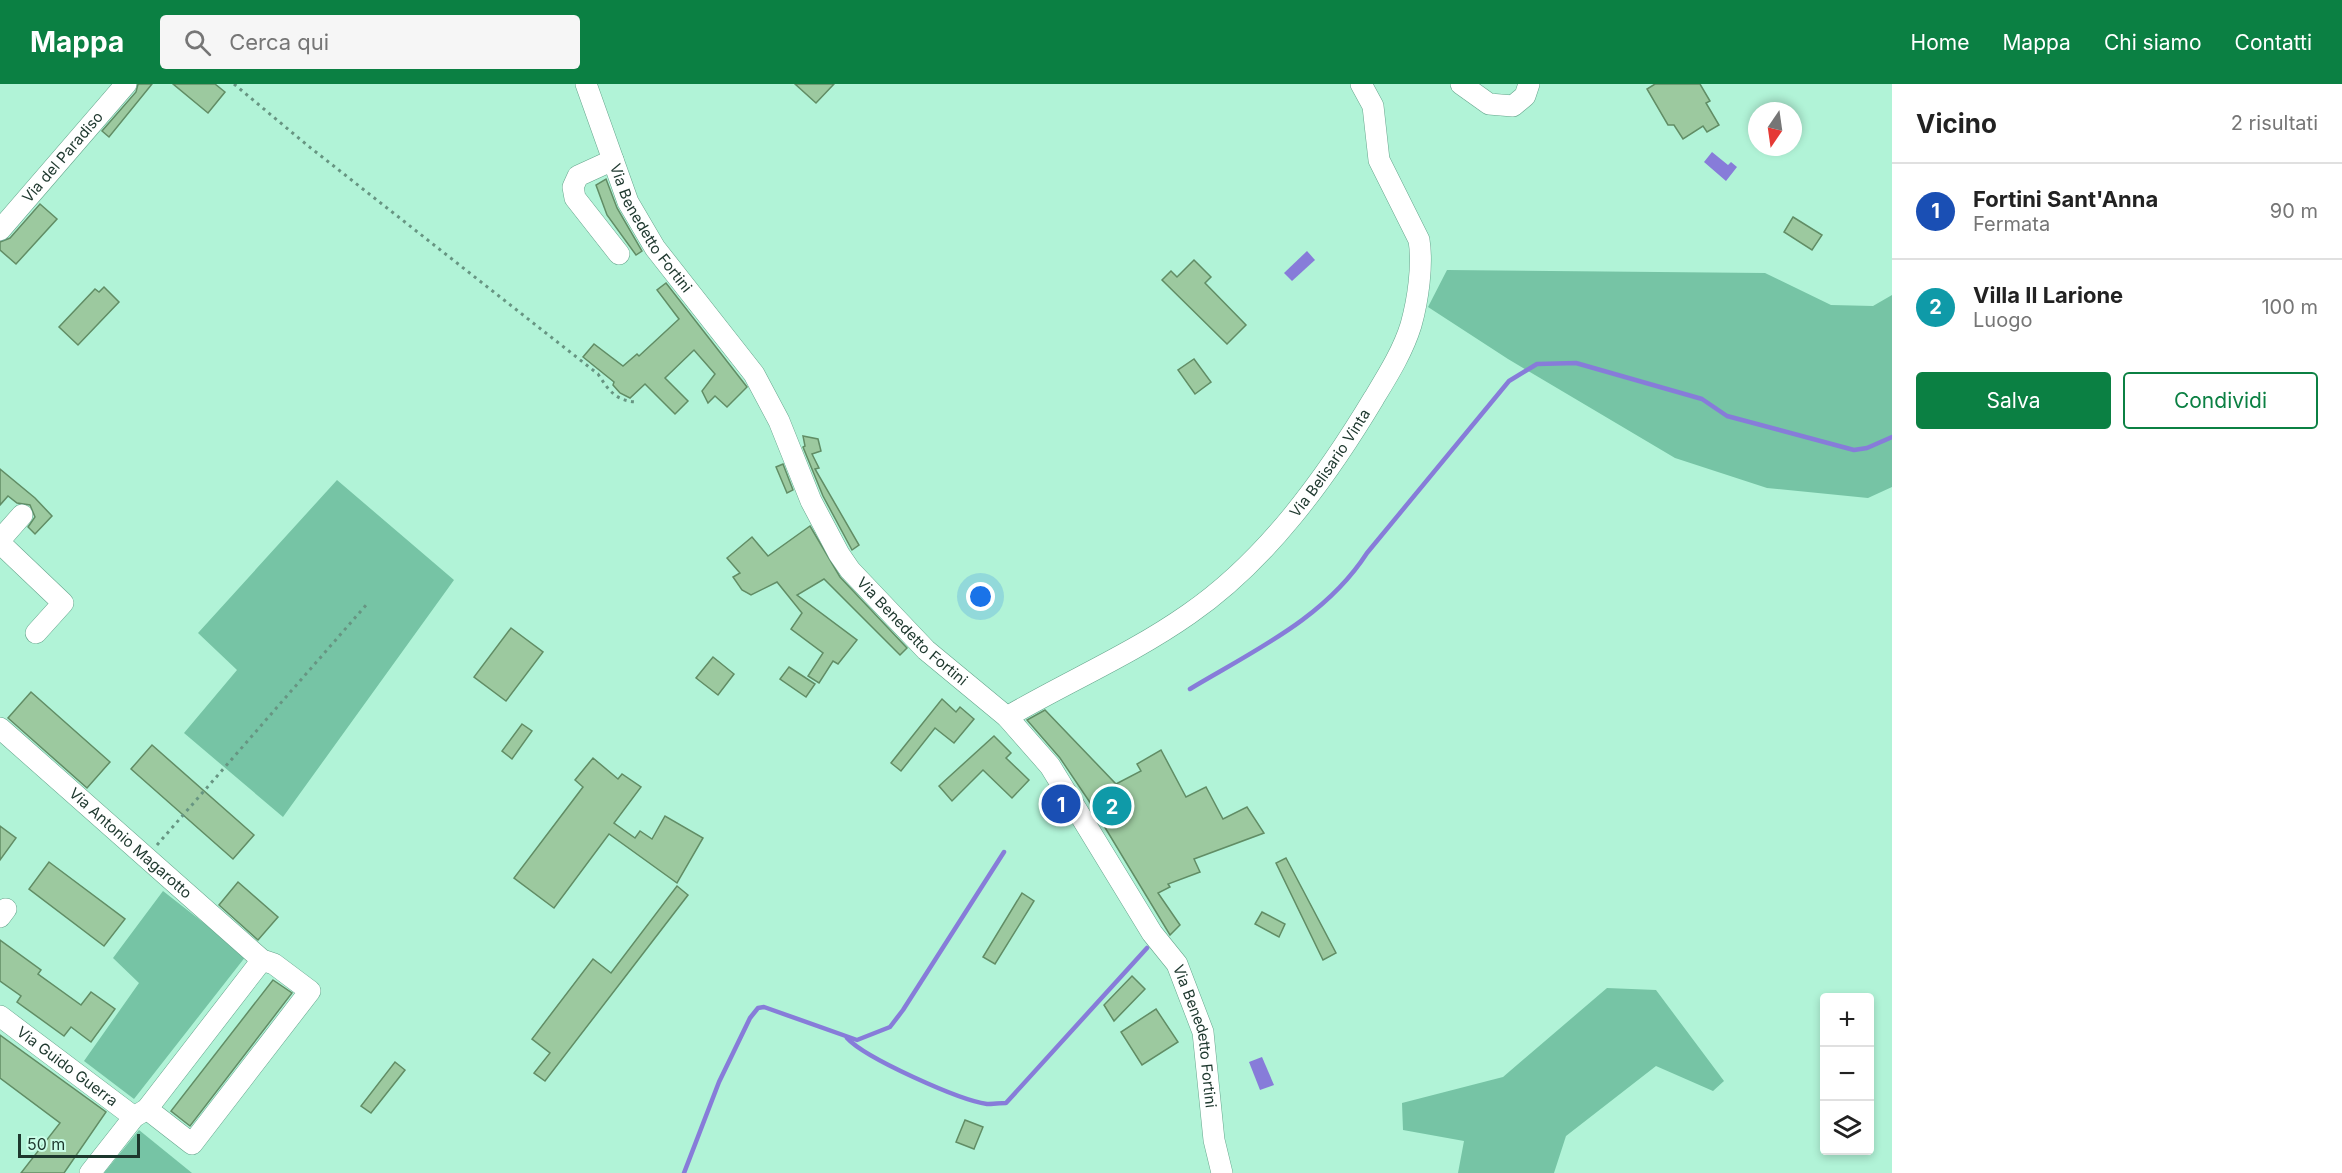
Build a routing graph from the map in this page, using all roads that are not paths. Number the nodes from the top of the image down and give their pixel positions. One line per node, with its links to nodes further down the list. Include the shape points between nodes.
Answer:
1 (126, 84): 7 (street, Via del Paradiso)
2 (586, 84): 6 (street, Via Benedetto Fortini)
3 (1361, 84): 12 (street, Via Belisario Vinta, via 1373,106 1379,160 1419,240 1421,254 1411,325 1395,362 1321,478 1259,554 1221,589 1158,634)
4 (1461, 84): 5 (street, via 1489,104 1513,106 1525,96)
5 (1529, 84)
6 (613, 160): 8 (street, via 578,176 573,187 575,198); 12 (street, Via Benedetto Fortini, via 628,202 655,248 754,374 779,421 811,501 850,570 926,650)
7 (0, 230)
8 (620, 254)
9 (22, 515): 10 (street)
10 (0, 542): 11 (street, via 63,603)
11 (36, 633)
12 (1007, 717): 18 (street, Via Benedetto Fortini, via 1050,766 1152,933 1177,964 1203,1032 1214,1140)
13 (0, 728): 14 (street, Via Antonio Magarotto)
14 (262, 960): 16 (street); 16 (street, Via Antonio Magarotto, via 274,964 310,991 192,1144)
15 (0, 1016): 16 (street, Via Guido Guerra)
16 (141, 1113): 17 (street)
17 (90, 1173)
18 (1222, 1173)

